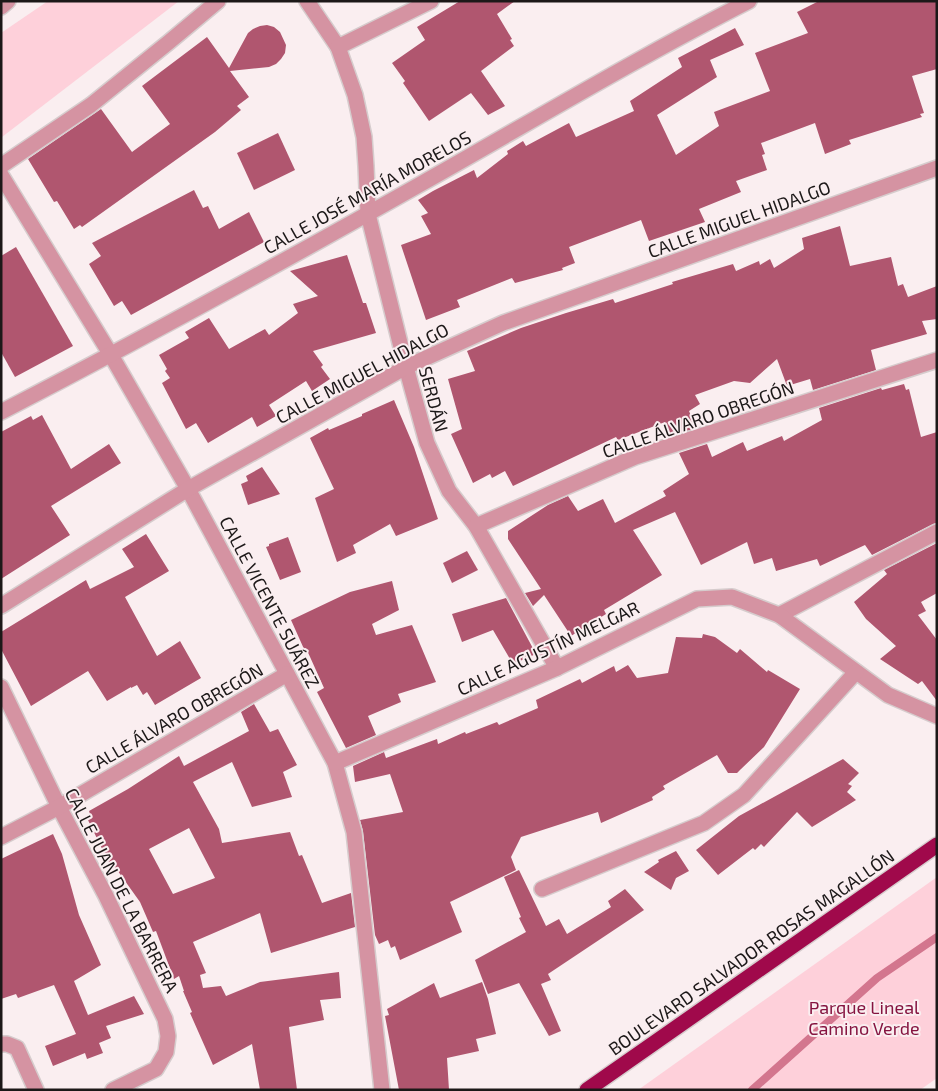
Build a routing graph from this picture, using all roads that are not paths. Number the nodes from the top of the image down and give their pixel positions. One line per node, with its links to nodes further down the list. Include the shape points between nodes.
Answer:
1 (8, 1): 6 (street)
2 (218, 1): 8 (street, via 91,105)
3 (308, 1): 7 (street, SERDÁN)
4 (431, 1): 7 (street)
5 (749, 1): 11 (street, CALLE JOSÉ MARÍA MORELOS, via 692,30)
6 (1, 6)
7 (338, 47): 11 (street, SERDÁN, via 355,95 364,137)
8 (1, 166)
9 (937, 168): 14 (street, CALLE MIGUEL HIDALGO, via 503,323)
10 (1, 175): 12 (street, CALLE VICENTE SUÁREZ)
11 (368, 214): 12 (street, CALLE JOSÉ MARÍA MORELOS); 14 (street, SERDÁN)
12 (111, 355): 15 (street, CALLE JOSÉ MARÍA MORELOS); 16 (street, CALLE VICENTE SUÁREZ)
13 (937, 360): 17 (street, CALLE ÁLVARO OBREGÓN, via 635,457)
14 (406, 367): 16 (street, CALLE MIGUEL HIDALGO); 17 (street, SERDÁN, via 426,443 449,491)
15 (1, 412)
16 (188, 489): 19 (street, CALLE MIGUEL HIDALGO); 23 (street, CALLE VICENTE SUÁREZ)
17 (476, 526): 21 (street, SERDÁN)
18 (937, 532): 20 (street)
19 (1, 606)
20 (779, 615): 21 (street, CALLE AGUSTÍN MELGAR, via 732,597 697,599); 22 (street, CALLE AGUSTÍN MELGAR)
21 (557, 668): 26 (street, CALLE AGUSTÍN MELGAR)
22 (856, 672): 25 (street, CALLE AGUSTÍN MELGAR, via 888,695); 30 (street, via 744,795 704,823)
23 (287, 674): 26 (street, CALLE VICENTE SUÁREZ); 27 (street, CALLE ÁLVARO OBREGÓN)
24 (1, 687): 27 (street, CALLE JUAN DE LA BARRERA)
25 (937, 716)
26 (335, 763): 34 (street, CALLE VICENTE SUÁREZ, via 354,832)
27 (59, 807): 28 (street, CALLE ÁLVARO OBREGÓN); 33 (street, CALLE JUAN DE LA BARRERA, via 165,1019 166,1052 156,1069)
28 (1, 837)
29 (937, 845): 35 (highway, BOULEVARD SALVADOR ROSAS MAGALLÓN)
30 (542, 889)
31 (1, 1044): 32 (street, via 17,1048)
32 (36, 1090)
33 (113, 1090)
34 (382, 1090)
35 (587, 1090)

